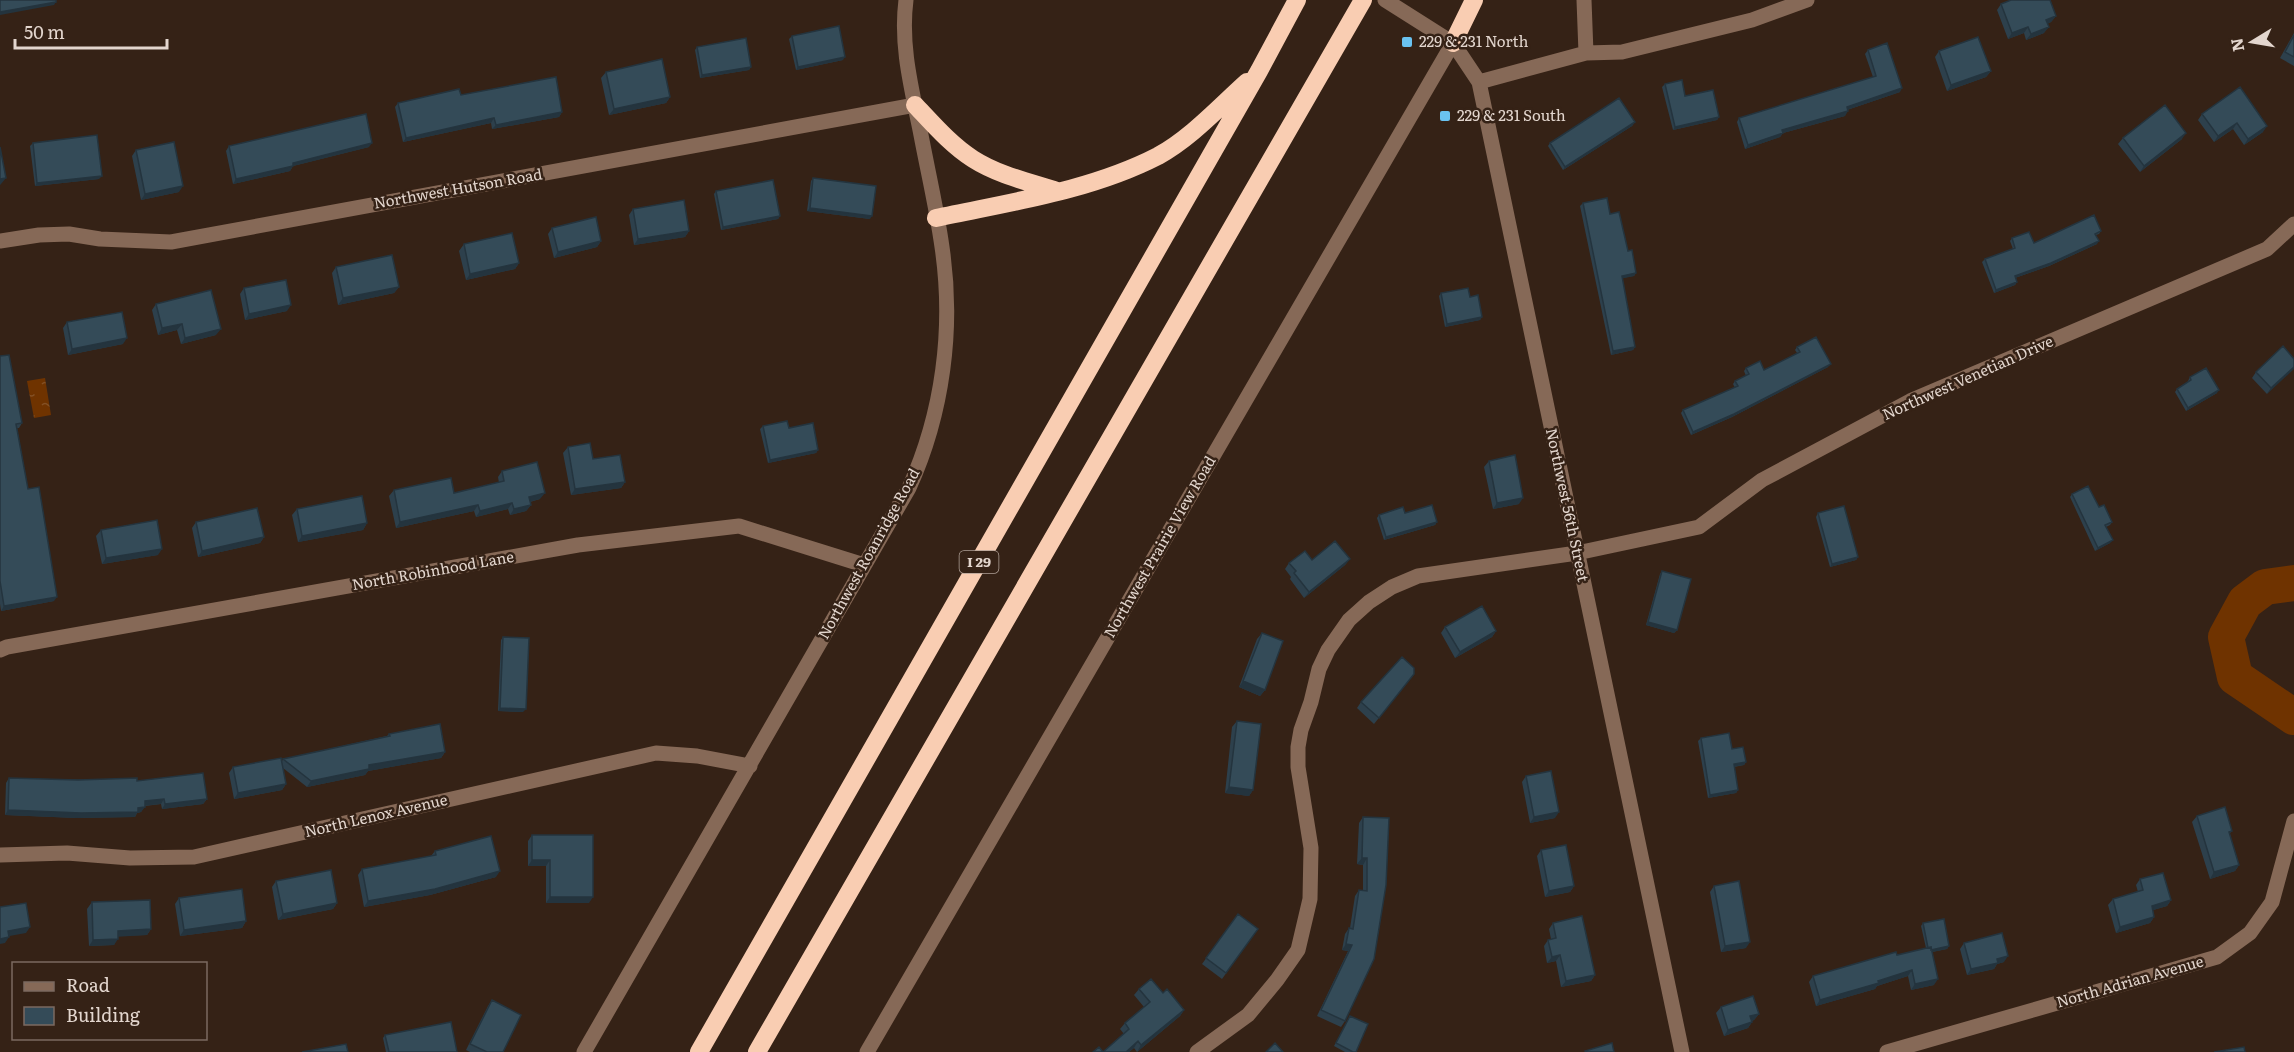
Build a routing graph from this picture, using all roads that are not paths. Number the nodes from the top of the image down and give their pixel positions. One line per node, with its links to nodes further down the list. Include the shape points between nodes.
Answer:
1 (906, 0): 12 (street, Northwest Roanridge Road, via 906,59)
2 (1363, 0): 25 (highway)
3 (1385, 0): 8 (street, Northwest 56th Street)
4 (1474, 0): 8 (highway)
5 (1584, 0): 9 (street)
6 (1807, 0): 9 (street, via 1752,20 1622,52)
7 (1294, 6): 10 (highway, I 29)
8 (1453, 43): 11 (street, Northwest 56th Street); 26 (street, Northwest Prairie View Road)
9 (1586, 53): 11 (street)
10 (1259, 71): 13 (highway, via 1196,128 1159,155); 24 (highway, I 29)
11 (1479, 82): 17 (street, Northwest 56th Street)
12 (915, 105): 13 (highway, via 974,160); 14 (street, Northwest Roanridge Road); 16 (street, Northwest Hutson Road, via 171,242 69,234)
13 (1058, 192): 14 (highway)
14 (936, 218): 18 (street, Northwest Roanridge Road, via 947,312 939,395 915,475)
15 (2294, 224): 17 (street, Northwest Venetian Drive, via 2267,249 1910,401 1762,480 1700,527)
16 (0, 241)
17 (1577, 554): 27 (street, via 1418,576 1392,587 1349,620 1319,669 1298,747 1311,848 1310,899 1298,950 1248,1015); 28 (street, Northwest 56th Street)
18 (864, 565): 19 (street, North Robinhood Lane, via 739,526 578,545); 20 (street, Northwest Roanridge Road)
19 (0, 650)
20 (750, 766): 22 (street, North Lenox Avenue, via 656,753 194,857); 23 (street, Northwest Roanridge Road)
21 (2294, 821): 29 (street, North Adrian Avenue, via 2272,902 2250,933 2217,957)
22 (0, 855)
23 (584, 1052)
24 (699, 1052)
25 (757, 1052)
26 (867, 1052)
27 (1197, 1052)
28 (1682, 1052)
29 (1887, 1052)

